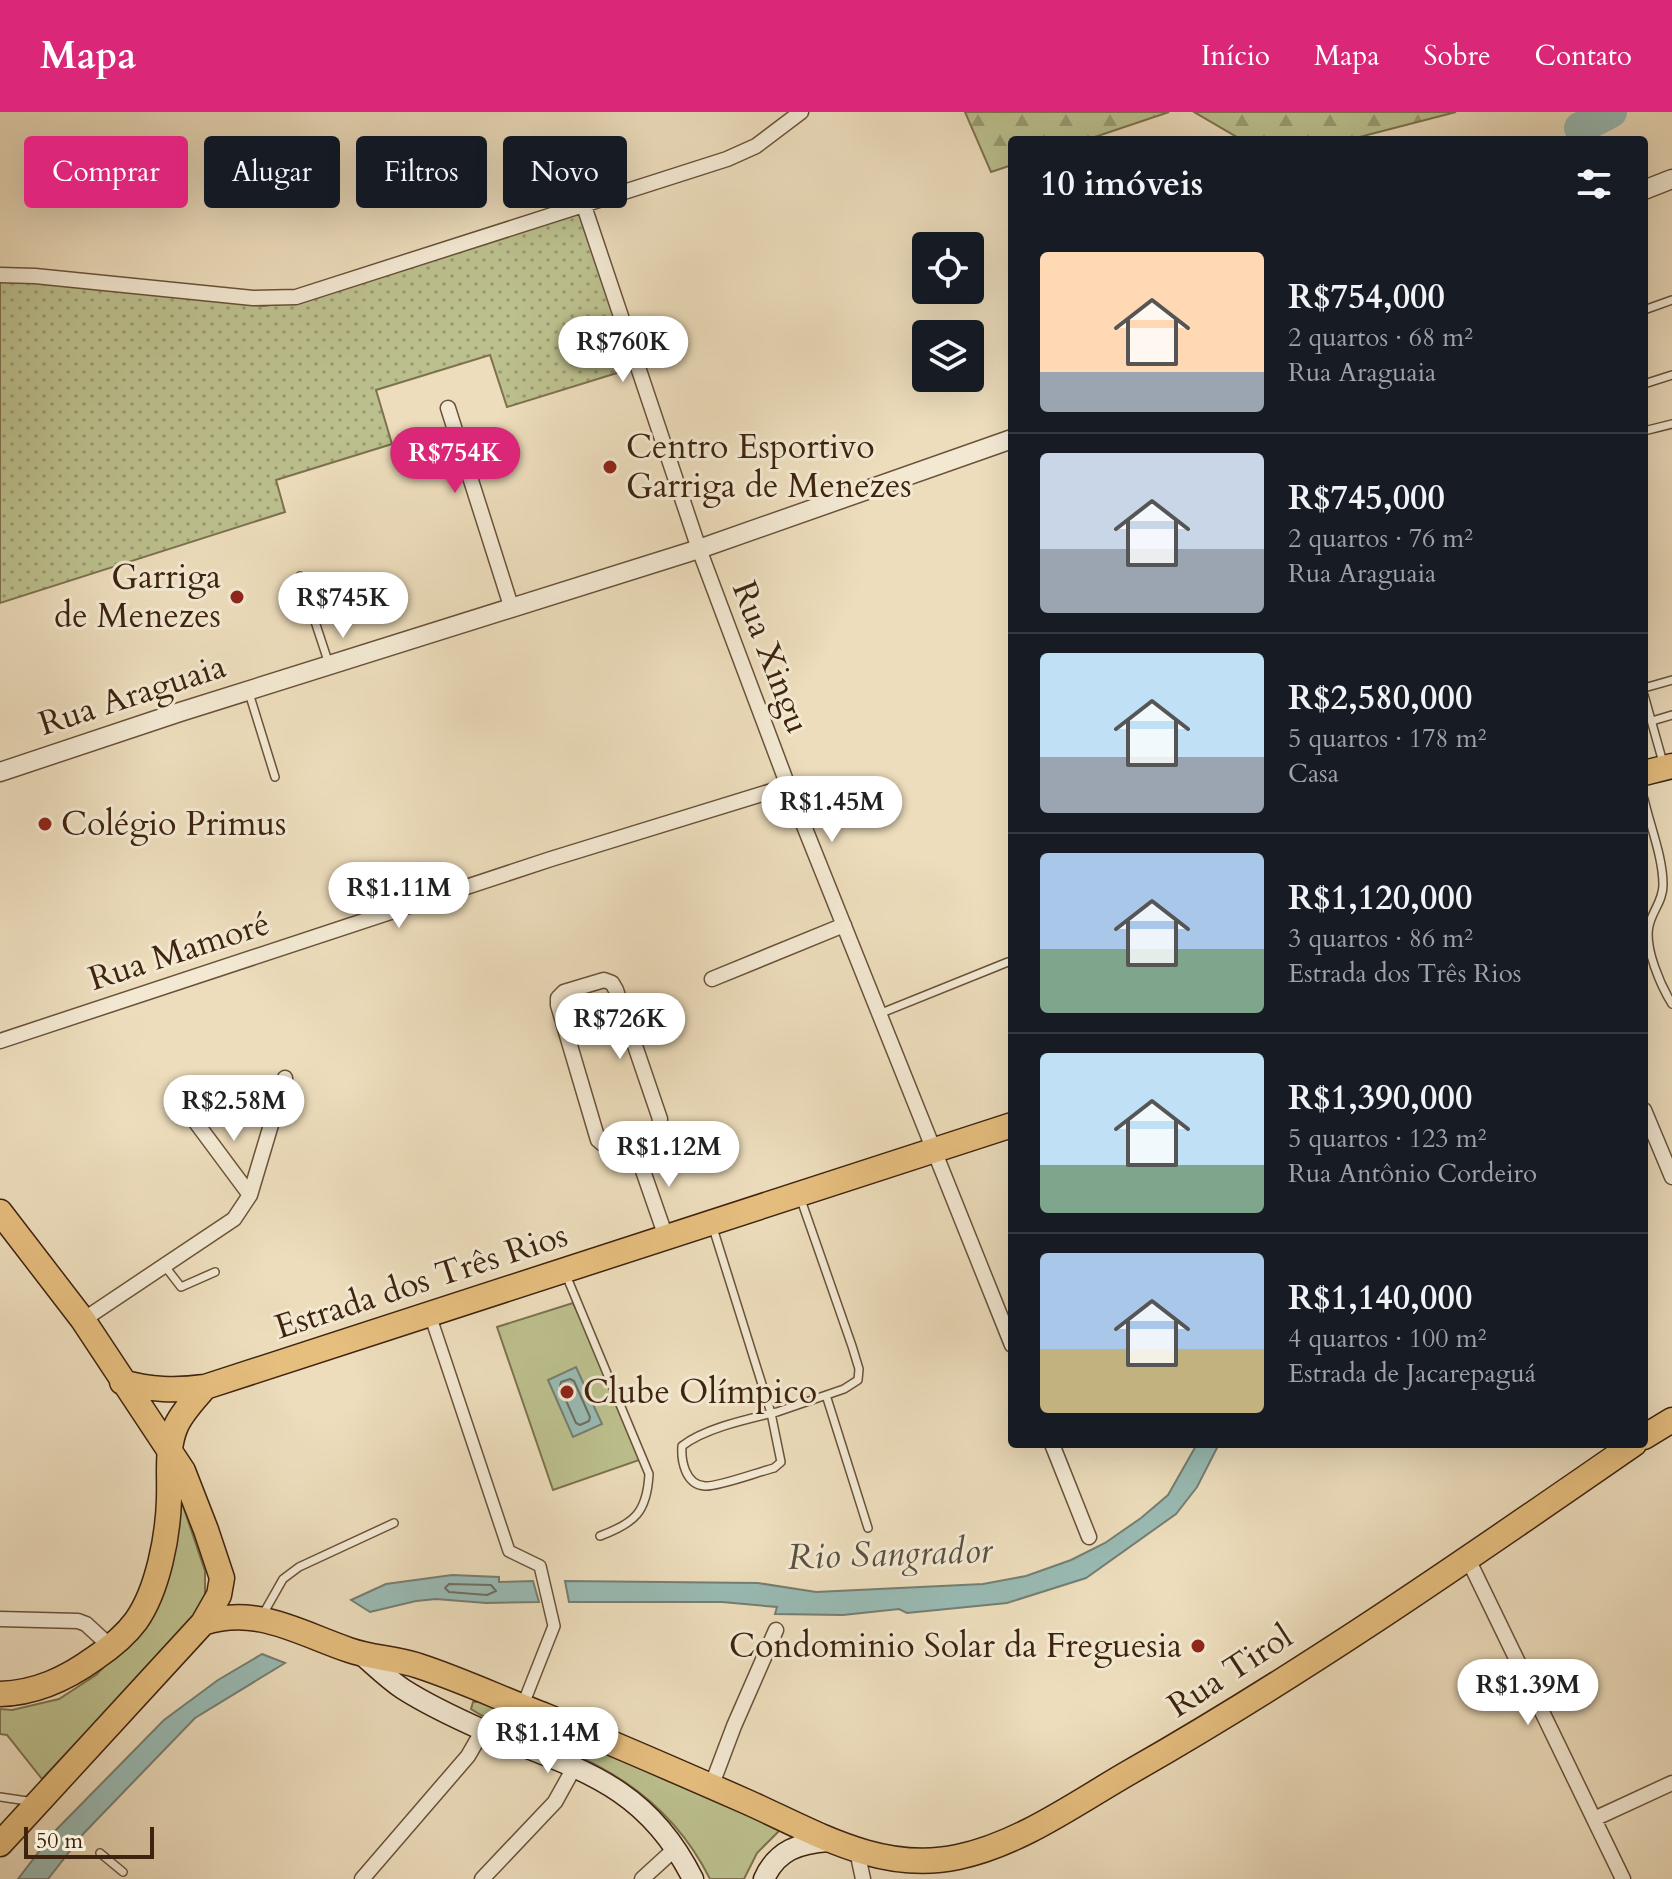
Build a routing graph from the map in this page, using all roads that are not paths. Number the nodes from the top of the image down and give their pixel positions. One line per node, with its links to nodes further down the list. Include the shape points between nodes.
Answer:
1 (801, 112): 4 (street, via 779,131 727,159)
2 (1672, 179): 3 (street)
3 (1648, 188)
4 (627, 192)
5 (578, 208): 7 (street, via 281,299)
6 (585, 208): 16 (street, Rua Xingu)
7 (0, 275)
8 (1672, 300): 9 (lane)
9 (1648, 309)
10 (1672, 375): 11 (lane)
11 (1648, 383)
12 (448, 408): 18 (street)
13 (1672, 424): 14 (lane)
14 (1648, 430)
15 (1008, 440): 16 (street, Rua Araguaia)
16 (699, 549): 18 (street, Rua Araguaia); 29 (street, Rua Xingu)
17 (300, 576): 19 (lane)
18 (511, 606): 19 (street, Rua Araguaia)
19 (330, 666): 22 (street, Rua Araguaia)
20 (1672, 680): 21 (lane)
21 (1648, 687)
22 (249, 691): 27 (street, Rua Araguaia); 28 (lane)
23 (1648, 708): 25 (lane)
24 (1672, 715): 25 (lane)
25 (1652, 721): 26 (lane)
26 (1660, 769)
27 (0, 772)
28 (275, 777)
29 (788, 786): 31 (street, Rua Xingu); 38 (street, Rua Mamoré)
30 (1648, 817): 32 (lane, via 1663,885)
31 (844, 925): 35 (street); 37 (street, Rua Xingu)
32 (1648, 929)
33 (1648, 929): 36 (lane, via 1659,980)
34 (1008, 962): 37 (lane)
35 (712, 979)
36 (1672, 1004)
37 (879, 1014): 44 (street, Rua Xingu)
38 (0, 1041)
39 (285, 1078): 46 (street)
40 (189, 1113): 46 (street)
41 (1648, 1120): 45 (street)
42 (1008, 1126): 44 (main road, Estrada dos Três Rios)
43 (633, 1142): 43 (street, via 613,1149 598,1140 558,1005 564,992 604,980 616,990 660,1119 658,1130); 50 (street)
44 (934, 1152): 47 (main road, Estrada dos Três Rios); 56 (street, Rua Xingu)
45 (1672, 1177)
46 (250, 1195): 51 (street, via 234,1219)
47 (799, 1195): 49 (main road, Estrada dos Três Rios); 59 (lane, via 859,1369 858,1380)
48 (0, 1212): 55 (main road)
49 (712, 1223): 50 (main road, Estrada dos Três Rios); 60 (lane)
50 (666, 1237): 52 (main road, Estrada dos Três Rios)
51 (164, 1265): 53 (lane, via 181,1287); 55 (street)
52 (564, 1269): 54 (main road, Estrada dos Três Rios); 68 (lane, via 649,1474 647,1498 628,1526)
53 (215, 1272)
54 (430, 1315): 58 (main road, Estrada dos Três Rios); 78 (street, via 509,1551 540,1566 554,1626)
55 (83, 1320): 57 (main road)
56 (1008, 1335)
57 (122, 1382): 58 (main road, Estrada dos Três Rios, via 173,1391); 65 (main road)
58 (205, 1387): 65 (main road, via 176,1426)
59 (826, 1395): 60 (lane); 67 (lane)
60 (771, 1413): 60 (lane, via 781,1462 705,1486 693,1482 681,1462 682,1446 693,1437)
61 (1672, 1420): 62 (main road)
62 (1648, 1435)
63 (1054, 1448): 69 (street)
64 (1628, 1448): 70 (main road, Rua Tirol)
65 (169, 1451): 73 (main road, via 191,1490 222,1578); 75 (main road, via 163,1549 141,1614)
66 (394, 1523): 71 (lane, via 299,1567 283,1579)
67 (868, 1528)
68 (600, 1536)
69 (1089, 1537)
70 (1468, 1559): 85 (street); 89 (main road, Rua Tirol, via 1196,1735 1032,1829 956,1858 920,1861)
71 (260, 1618): 73 (main road, Rua Tirol, via 223,1616); 76 (main road, Rua Tirol)
72 (0, 1619): 75 (street, via 78,1621)
73 (203, 1623): 84 (main road)
74 (776, 1630): 82 (street)
75 (111, 1647): 77 (main road, via 51,1685)
76 (361, 1654): 78 (main road, Rua Tirol, via 416,1664); 79 (main road, via 403,1689)
77 (0, 1694)
78 (522, 1707): 82 (main road, Rua Tirol)
79 (483, 1730): 80 (main road); 92 (street, via 468,1756)
80 (575, 1766): 88 (main road, via 635,1803); 93 (street, via 555,1802)
81 (1672, 1783): 85 (street)
82 (711, 1787): 86 (main road, Rua Tirol)
83 (0, 1797): 84 (lane)
84 (38, 1802): 87 (main road)
85 (1594, 1819): 98 (street)
86 (829, 1841): 89 (main road, Rua Tirol); 96 (main road, via 785,1852)
87 (0, 1844)
88 (677, 1847): 94 (street); 95 (main road)
89 (857, 1851): 97 (street)
90 (100, 1853): 91 (lane)
91 (123, 1872)
92 (362, 1879)
93 (482, 1879)
94 (642, 1879)
95 (693, 1879)
96 (764, 1879)
97 (863, 1879)
98 (1623, 1879)

